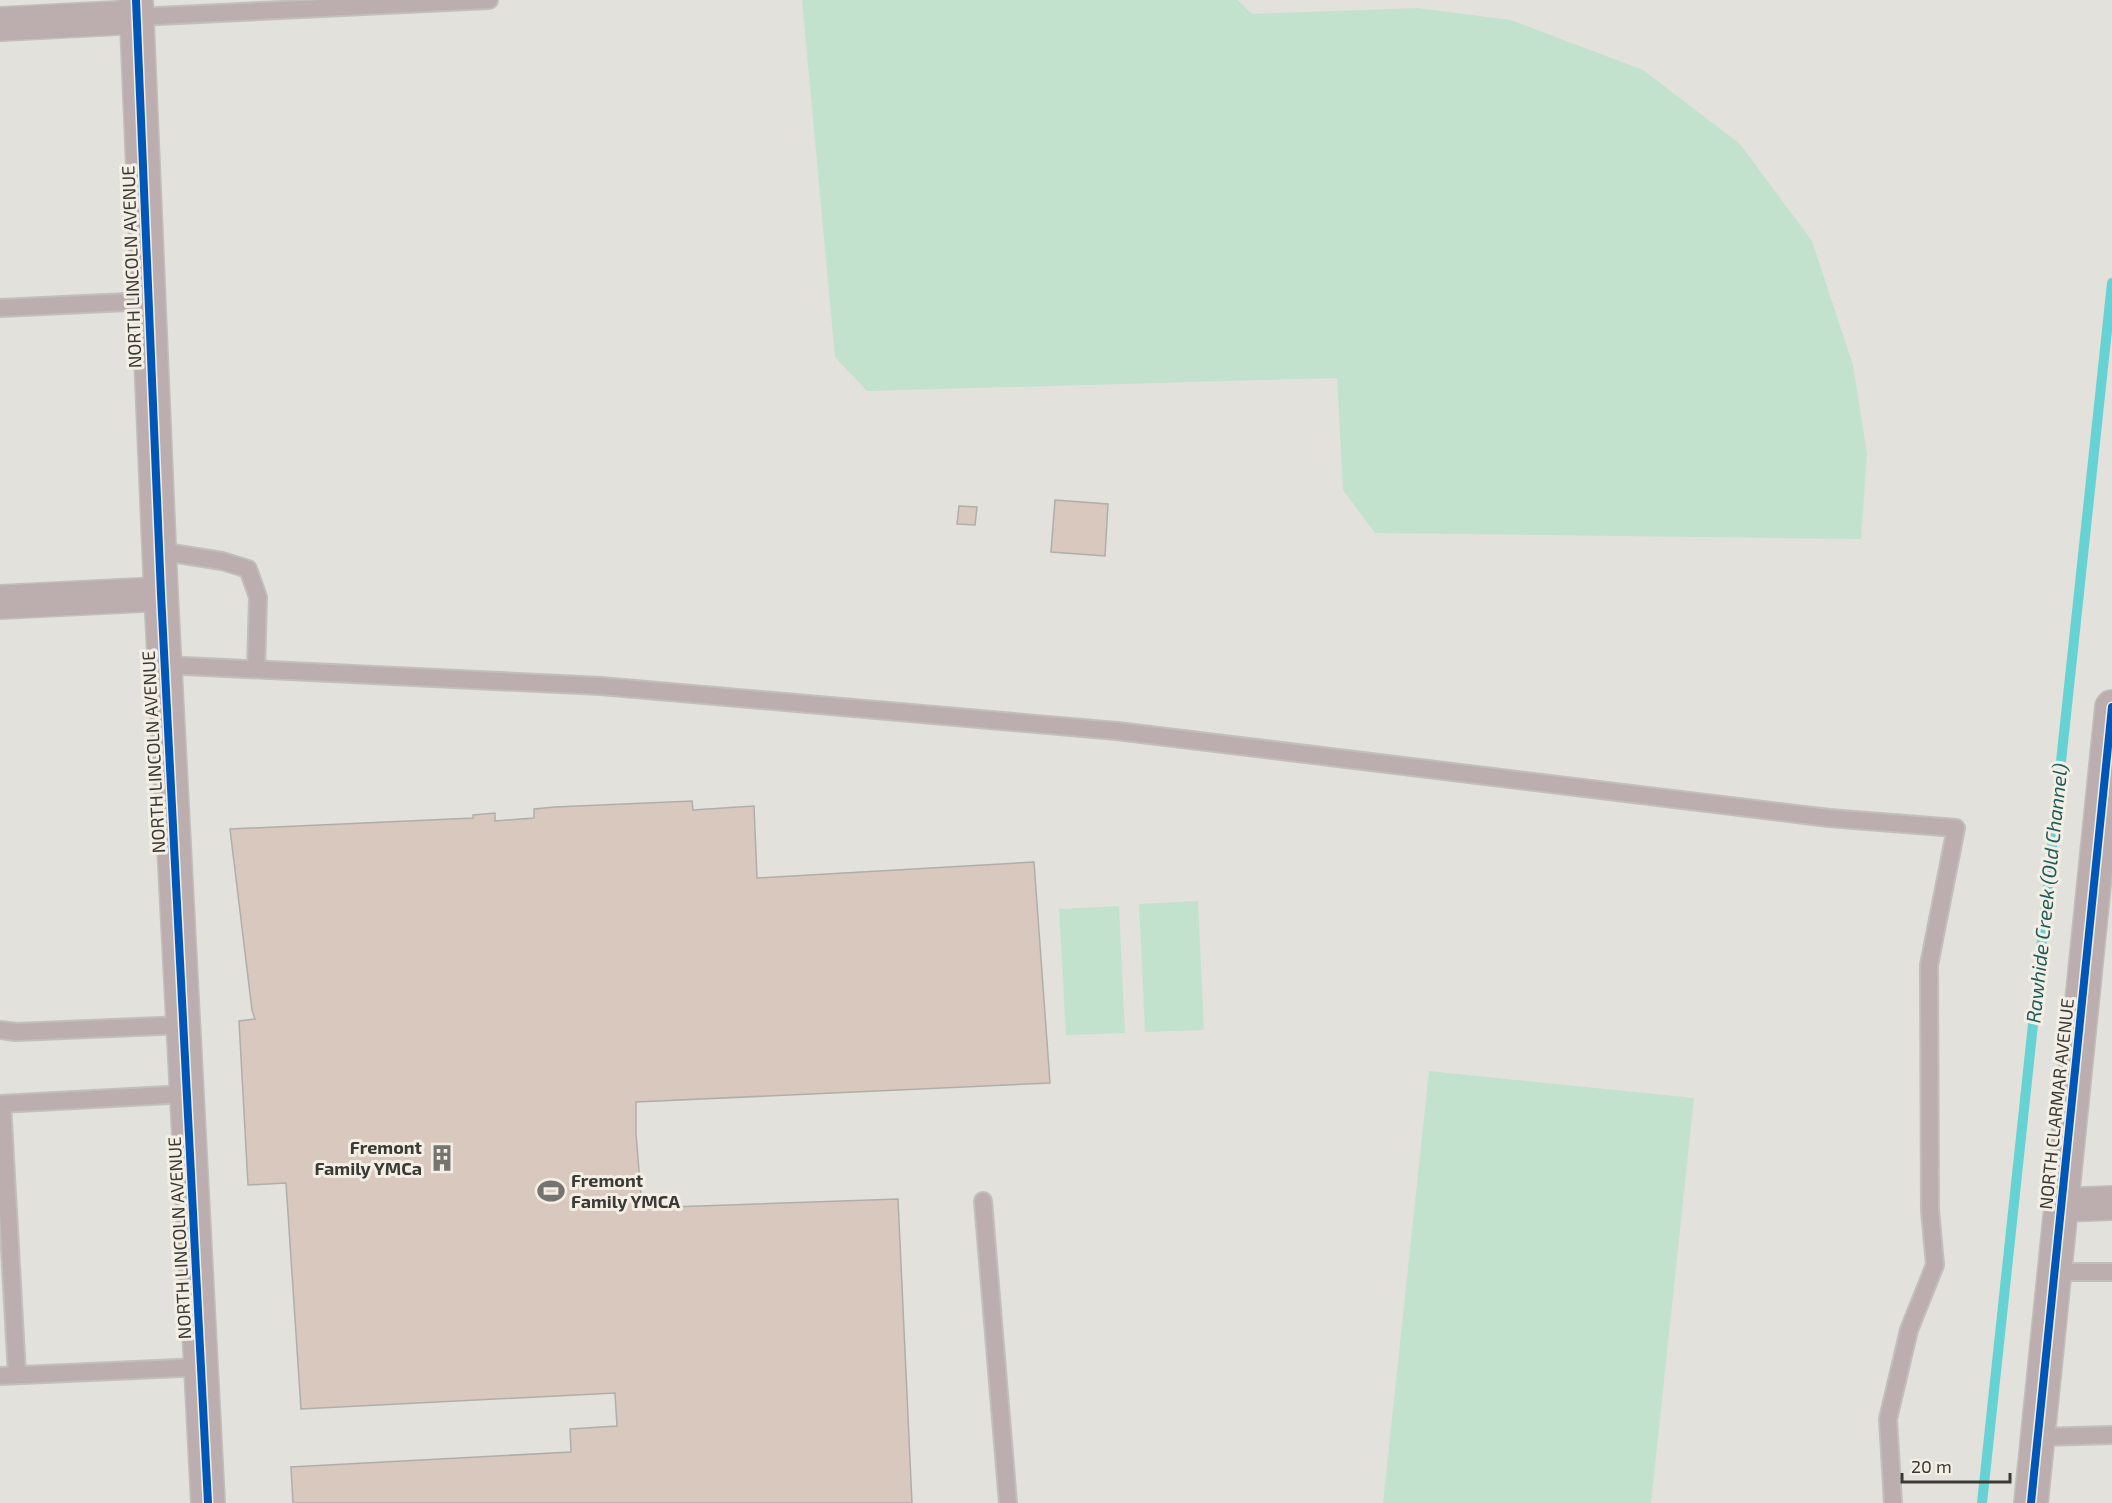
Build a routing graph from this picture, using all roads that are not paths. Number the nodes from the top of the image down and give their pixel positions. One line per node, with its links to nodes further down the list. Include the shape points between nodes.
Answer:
1 (489, 0): 2 (lane)
2 (136, 8): 3 (street); 4 (street, NORTH LINCOLN AVENUE)
3 (0, 24)
4 (149, 301): 5 (lane); 6 (street, NORTH LINCOLN AVENUE)
5 (0, 308)
6 (159, 551): 7 (street, NORTH LINCOLN AVENUE); 10 (lane, via 248,569 258,597)
7 (161, 594): 8 (street); 9 (street, NORTH LINCOLN AVENUE)
8 (0, 602)
9 (164, 665): 10 (lane); 12 (street, NORTH LINCOLN AVENUE)
10 (256, 669): 28 (lane, via 601,686 1117,731 1829,818 1956,828 1929,965 1930,1210 1935,1265 1909,1330 1888,1419)
11 (2112, 707): 18 (street, NORTH CLARMAR AVENUE)
12 (184, 1025): 13 (lane); 14 (street, NORTH LINCOLN AVENUE)
13 (0, 1030)
14 (187, 1094): 15 (lane); 21 (street, NORTH LINCOLN AVENUE)
15 (1, 1104): 22 (lane)
16 (983, 1201): 27 (lane)
17 (2112, 1203): 18 (street)
18 (2062, 1205): 19 (street, NORTH CLARMAR AVENUE)
19 (2055, 1272): 20 (lane); 25 (street, NORTH CLARMAR AVENUE)
20 (2112, 1272)
21 (202, 1367): 22 (lane); 26 (street, NORTH LINCOLN AVENUE)
22 (17, 1375): 23 (lane)
23 (0, 1376)
24 (2112, 1435): 25 (lane)
25 (2039, 1437): 29 (street, NORTH CLARMAR AVENUE)
26 (208, 1503)
27 (1008, 1503)
28 (1893, 1503)
29 (2031, 1503)

